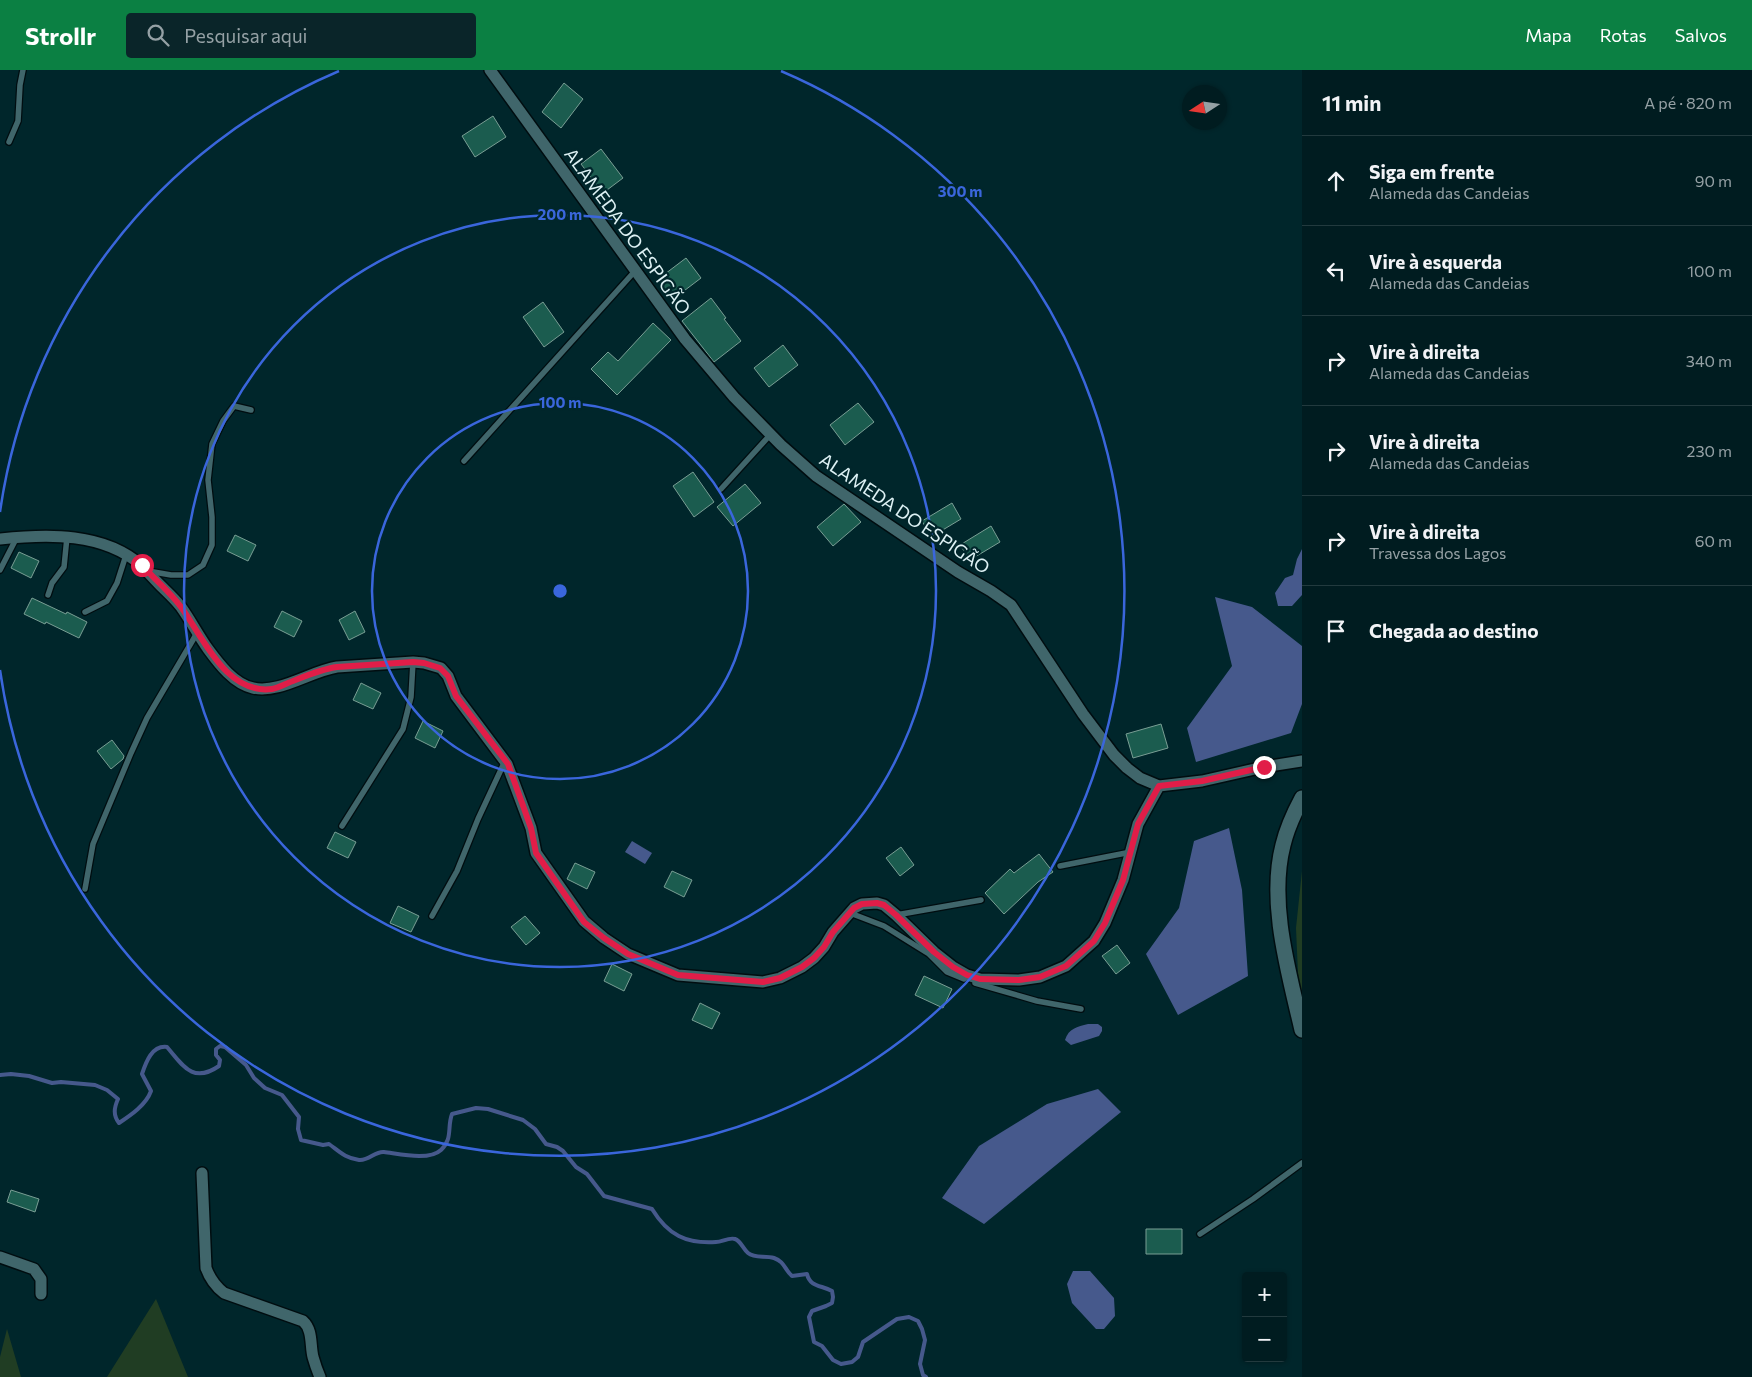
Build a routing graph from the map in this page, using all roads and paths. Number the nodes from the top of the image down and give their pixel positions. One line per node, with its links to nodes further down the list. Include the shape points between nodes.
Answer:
1 (23, 70): 3 (lane, via 18,122)
2 (490, 70): 4 (street, ALAMEDA DO ESPIGÃO)
3 (9, 142)
4 (636, 271): 6 (street, ALAMEDA DO ESPIGÃO, via 704,363); 7 (lane)
5 (251, 410): 14 (lane, via 234,406 212,444 208,480 212,545 203,565 188,575)
6 (771, 434): 8 (lane); 21 (street, ALAMEDA DO ESPIGÃO, via 816,476 1011,605 1114,755 1140,778)
7 (464, 461)
8 (721, 489)
9 (16, 537): 10 (street); 11 (street); 13 (lane)
10 (67, 537): 12 (street, via 102,544); 15 (lane, via 64,567)
11 (0, 539)
12 (126, 555): 14 (street); 16 (lane, via 108,601)
13 (0, 570)
14 (146, 570): 17 (street, via 180,605)
15 (48, 595)
16 (86, 612)
17 (197, 633): 18 (street, via 225,669 254,689 273,689 326,668); 26 (lane, via 147,718 131,753 93,844)
18 (413, 662): 19 (street, via 440,668 448,676 456,696); 23 (lane, via 412,697 403,729)
19 (505, 761): 28 (street, via 531,828 536,853 564,895 584,922 628,954 647,963 693,977 763,982 780,978 814,958); 30 (lane, via 457,871)
20 (1302, 761): 21 (street)
21 (1159, 786): 24 (street, via 1138,824)
22 (1302, 798): 32 (street, via 1283,846 1278,890 1287,967)
23 (342, 826)
24 (1130, 852): 25 (lane); 29 (street, via 1123,880 1094,941 1066,966 1040,977 980,979 967,975 934,952)
25 (1060, 866)
26 (85, 889)
27 (980, 900): 29 (lane)
28 (850, 913): 29 (street, via 862,904 877,903); 31 (lane, via 884,926 929,954 947,972 1037,1002)
29 (896, 915)
30 (432, 916)
31 (1081, 1009)
32 (1302, 1030)
33 (1302, 1163): 35 (lane)
34 (202, 1173): 38 (street, via 209,1277 224,1293 303,1321 309,1331)
35 (1200, 1234)
36 (0, 1258): 37 (street, via 34,1270 41,1279)
37 (41, 1294)
38 (320, 1377)

